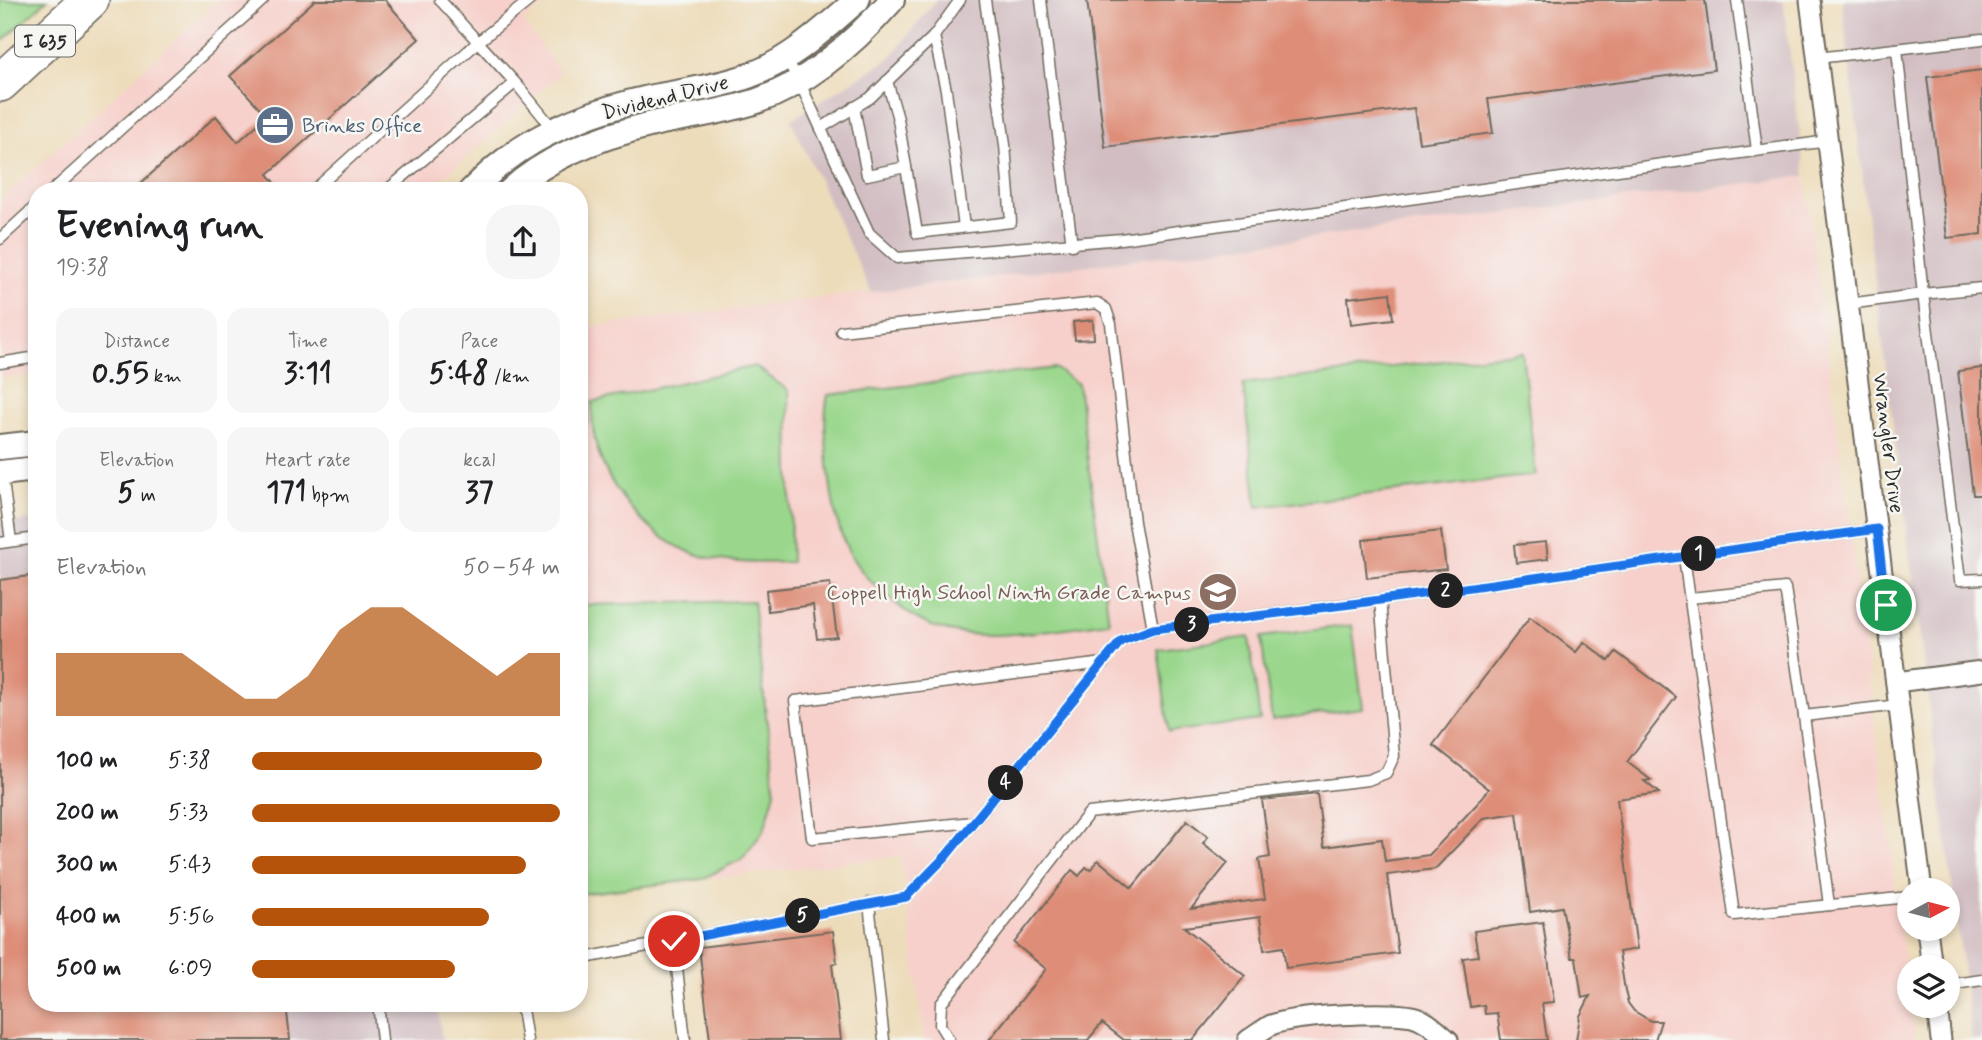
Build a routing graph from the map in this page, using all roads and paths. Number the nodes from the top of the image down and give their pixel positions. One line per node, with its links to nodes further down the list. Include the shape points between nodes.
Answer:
1 (90, 0): 20 (highway, I 635)
2 (262, 0): 29 (lane)
3 (440, 0): 14 (lane)
4 (530, 0): 14 (lane)
5 (857, 0): 16 (street, Dividend Drive)
6 (892, 0): 18 (street, Dividend Drive)
7 (960, 0): 12 (lane)
8 (985, 0): 35 (lane, via 1011,222)
9 (1041, 0): 37 (lane)
10 (1737, 0): 26 (lane)
11 (1810, 0): 17 (street, Wrangler Drive)
12 (934, 36): 19 (lane); 35 (lane)
13 (1982, 39): 15 (lane)
14 (478, 42): 21 (lane); 30 (lane)
15 (1897, 49): 17 (lane); 39 (lane)
16 (786, 58): 18 (lane); 24 (street, Dividend Drive, via 749,76 647,99)
17 (1817, 58): 25 (street, Wrangler Drive)
18 (799, 81): 23 (lane); 27 (street, Dividend Drive, via 759,100 653,124)
19 (887, 81): 22 (lane); 28 (lane)
20 (0, 83)
21 (516, 83): 24 (lane); 31 (lane)
22 (854, 107): 23 (lane); 28 (lane, via 867,175)
23 (821, 128): 37 (lane, via 869,233 897,258)
24 (554, 130): 27 (street); 32 (street, Dividend Drive, via 504,161)
25 (1828, 141): 26 (lane); 40 (street, Wrangler Drive)
26 (1757, 150): 37 (lane)
27 (562, 154): 33 (street, Dividend Drive)
28 (906, 167): 35 (lane, via 917,233)
29 (62, 182)
30 (323, 182)
31 (397, 182)
32 (481, 182)
33 (523, 182)
34 (28, 213): 36 (lane)
35 (964, 227)
36 (0, 239)
37 (1072, 245)
38 (1982, 288): 39 (lane)
39 (1923, 294): 40 (lane); 53 (lane, via 1960,580)
40 (1848, 304): 48 (street, Wrangler Drive)
41 (841, 331): 56 (lane, via 1097,303 1106,309)
42 (28, 358): 43 (lane)
43 (0, 363)
44 (28, 444): 45 (street)
45 (0, 447)
46 (28, 470): 47 (street)
47 (1, 473): 50 (lane)
48 (1877, 529): 52 (lane); 59 (street, Wrangler Drive)
49 (28, 539): 50 (lane)
50 (11, 541): 51 (lane)
51 (0, 543)
52 (1684, 557): 54 (lane); 55 (lane)
53 (1982, 579)
54 (1690, 598): 61 (lane, via 1785,588); 66 (lane, via 1734,915)
55 (1380, 600): 56 (lane); 78 (lane, via 1394,757 1386,773 1368,780 1089,813 941,1004 940,1025)
56 (1153, 629): 57 (lane, via 1121,641)
57 (1104, 663): 62 (lane); 62 (lane, via 795,701 812,838)
58 (1982, 671): 59 (street)
59 (1896, 682): 60 (street, Wrangler Drive)
60 (1899, 705): 61 (lane); 63 (street, Wrangler Drive)
61 (1804, 716): 66 (lane)
62 (974, 822): 65 (lane, via 906,897)
63 (1920, 878)
64 (1897, 898): 66 (lane)
65 (869, 904): 67 (lane); 77 (lane)
66 (1829, 905)
67 (678, 940): 68 (lane); 76 (lane)
68 (588, 957)
69 (1982, 980): 70 (lane)
70 (1960, 983)
71 (379, 1012): 74 (lane)
72 (522, 1012): 75 (lane)
73 (1938, 1018): 81 (street)
74 (382, 1040)
75 (527, 1040)
76 (685, 1040)
77 (884, 1040)
78 (949, 1040)
79 (1248, 1040): 80 (street, via 1272,1026 1334,1015 1380,1015 1413,1017)
80 (1448, 1040)
81 (1941, 1040)

